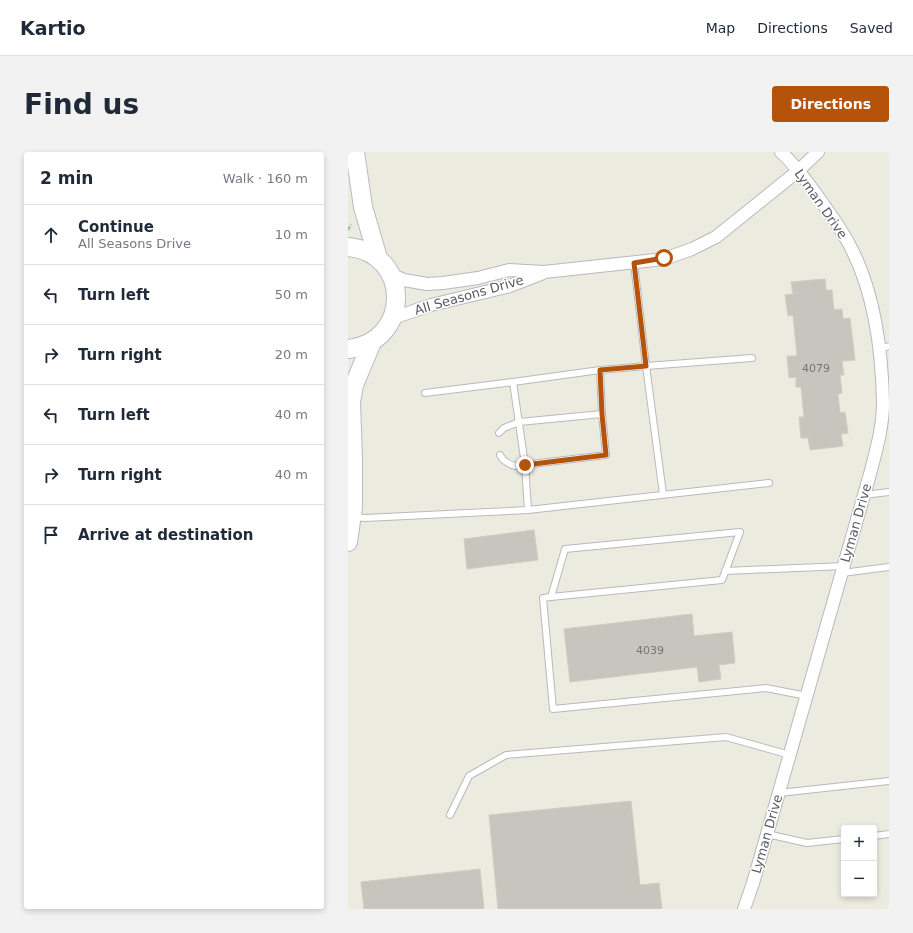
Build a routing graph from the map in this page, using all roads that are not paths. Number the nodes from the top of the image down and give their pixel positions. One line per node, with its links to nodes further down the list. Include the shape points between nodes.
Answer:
1 (355, 152): 6 (main road, via 363,207)
2 (780, 152): 4 (street, Lyman Drive)
3 (818, 152): 4 (street, All Seasons Drive)
4 (798, 171): 7 (street, All Seasons Drive, via 716,236 692,249 664,258); 12 (street, Lyman Drive, via 850,245)
5 (348, 247): 6 (main road, via 355,247)
6 (378, 258): 9 (main road)
7 (634, 263): 8 (street, All Seasons Drive); 15 (lane)
8 (544, 272): 9 (street, All Seasons Drive, via 509,270 478,278 427,284 404,280); 10 (street, All Seasons Drive, via 510,286 431,305)
9 (390, 274): 10 (main road, via 396,288)
10 (393, 318): 11 (main road, via 384,332)
11 (372, 342): 13 (main road); 29 (main road, via 354,385 350,402 354,460)
12 (884, 347): 27 (street, Lyman Drive, via 883,403 875,453)
13 (348, 349)
14 (752, 358): 15 (lane)
15 (646, 366): 16 (lane); 26 (lane)
16 (600, 370): 17 (lane); 19 (lane)
17 (513, 382): 18 (lane); 20 (lane)
18 (424, 393)
19 (602, 414): 20 (lane); 23 (lane, via 606,455)
20 (519, 422): 21 (lane, via 504,428); 23 (lane)
21 (500, 433)
22 (500, 455): 23 (lane, via 508,464)
23 (525, 465): 28 (lane)
24 (769, 483): 26 (lane)
25 (889, 492): 27 (lane)
26 (663, 494): 28 (lane)
27 (864, 495): 32 (street, Lyman Drive)
28 (528, 510): 29 (lane, via 365,518)
29 (352, 516): 30 (main road)
30 (348, 542)
31 (889, 567): 32 (lane)
32 (843, 569): 33 (lane); 35 (street, Lyman Drive)
33 (725, 571): 34 (lane, via 722,580); 34 (lane, via 740,532 565,549)
34 (551, 598): 35 (lane, via 543,598 553,710 766,688)
35 (806, 696): 36 (street, Lyman Drive)
36 (790, 755): 38 (street, Lyman Drive); 39 (lane, via 726,737 506,756 469,776)
37 (889, 781): 38 (lane)
38 (779, 793): 40 (street, Lyman Drive)
39 (450, 816)
40 (767, 834): 43 (lane, via 807,843); 44 (street, Lyman Drive)
41 (889, 834): 42 (lane)
42 (877, 836)
43 (841, 839)
44 (744, 909)

